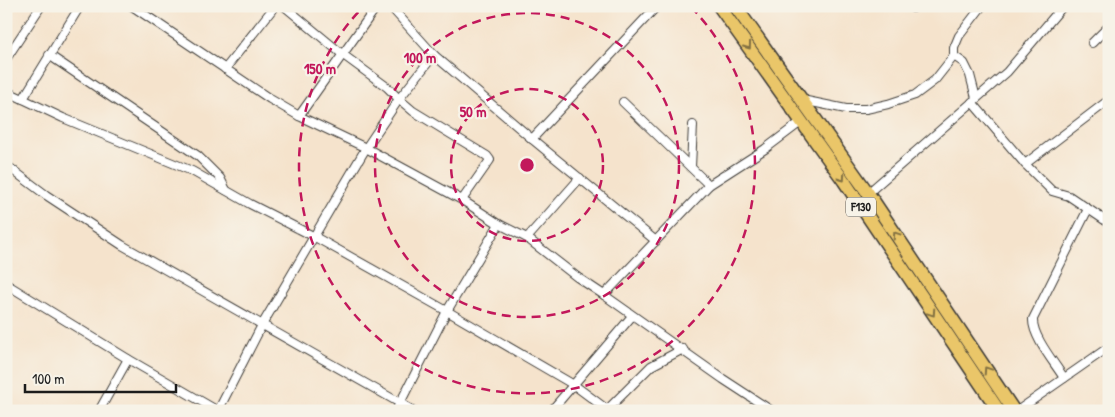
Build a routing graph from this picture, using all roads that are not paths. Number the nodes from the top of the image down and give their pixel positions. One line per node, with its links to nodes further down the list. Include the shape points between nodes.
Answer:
1 (41, 6): 19 (street)
2 (80, 6): 16 (street)
3 (132, 6): 20 (street)
4 (275, 6): 20 (street)
5 (284, 6): 15 (street)
6 (376, 6): 15 (street)
7 (390, 6): 17 (street)
8 (657, 6): 31 (street)
9 (982, 6): 18 (street, via 959,36)
10 (1063, 6): 25 (street, via 1007,72)
11 (721, 8): 12 (main road); 29 (main road, F130, one-way to 29)
12 (736, 8): 24 (main road, F130)
13 (1109, 26): 14 (street)
14 (1092, 43)
15 (342, 54): 23 (street, via 387,86); 28 (street)
16 (49, 55): 22 (street); 38 (street, via 198,156 220,178)
17 (434, 55): 23 (street); 31 (street)
18 (954, 56): 24 (street, via 935,80 915,95 888,104 846,109); 25 (street, via 964,63 970,75)
19 (6, 59)
20 (225, 69): 28 (street)
21 (6, 91): 22 (street)
22 (23, 99): 38 (street, via 192,171)
23 (398, 99): 32 (street); 40 (street, via 490,160)
24 (801, 100): 39 (main road, F130)
25 (974, 100): 33 (street); 39 (street)
26 (1109, 100): 33 (street)
27 (623, 102): 35 (street)
28 (299, 116): 32 (street)
29 (802, 121): 37 (street); 65 (main road, F130, one-way to 65)
30 (693, 125): 35 (street)
31 (532, 139): 36 (street)
32 (366, 148): 40 (street); 44 (street)
33 (1025, 164): 41 (street, via 1052,191 1068,196)
34 (6, 166): 51 (street, via 122,244)
35 (691, 167): 37 (street)
36 (580, 178): 45 (street); 46 (street)
37 (709, 185): 46 (street)
38 (226, 190): 44 (street)
39 (868, 193): 66 (main road, F130, one-way to 39)
40 (462, 200): 43 (street)
41 (1088, 209): 42 (street); 55 (street, via 1032,326)
42 (1109, 223)
43 (499, 224): 45 (street); 49 (street)
44 (315, 237): 49 (street); 51 (street)
45 (527, 238): 48 (street)
46 (656, 240): 48 (street)
47 (6, 284): 54 (street)
48 (604, 295): 50 (street)
49 (447, 311): 56 (street); 57 (street)
50 (632, 316): 53 (street); 56 (street)
51 (262, 325): 57 (street); 60 (street)
52 (1109, 347): 55 (street)
53 (682, 349): 58 (street, via 651,366); 64 (street)
54 (128, 359): 59 (street); 60 (street)
55 (1064, 378): 66 (street)
56 (574, 385): 58 (street); 63 (street)
57 (401, 403): 61 (street); 62 (street)
58 (608, 410)
59 (99, 411)
60 (218, 411)
61 (396, 411)
62 (414, 411)
63 (551, 411)
64 (772, 411)
65 (999, 411)
66 (1015, 411)

